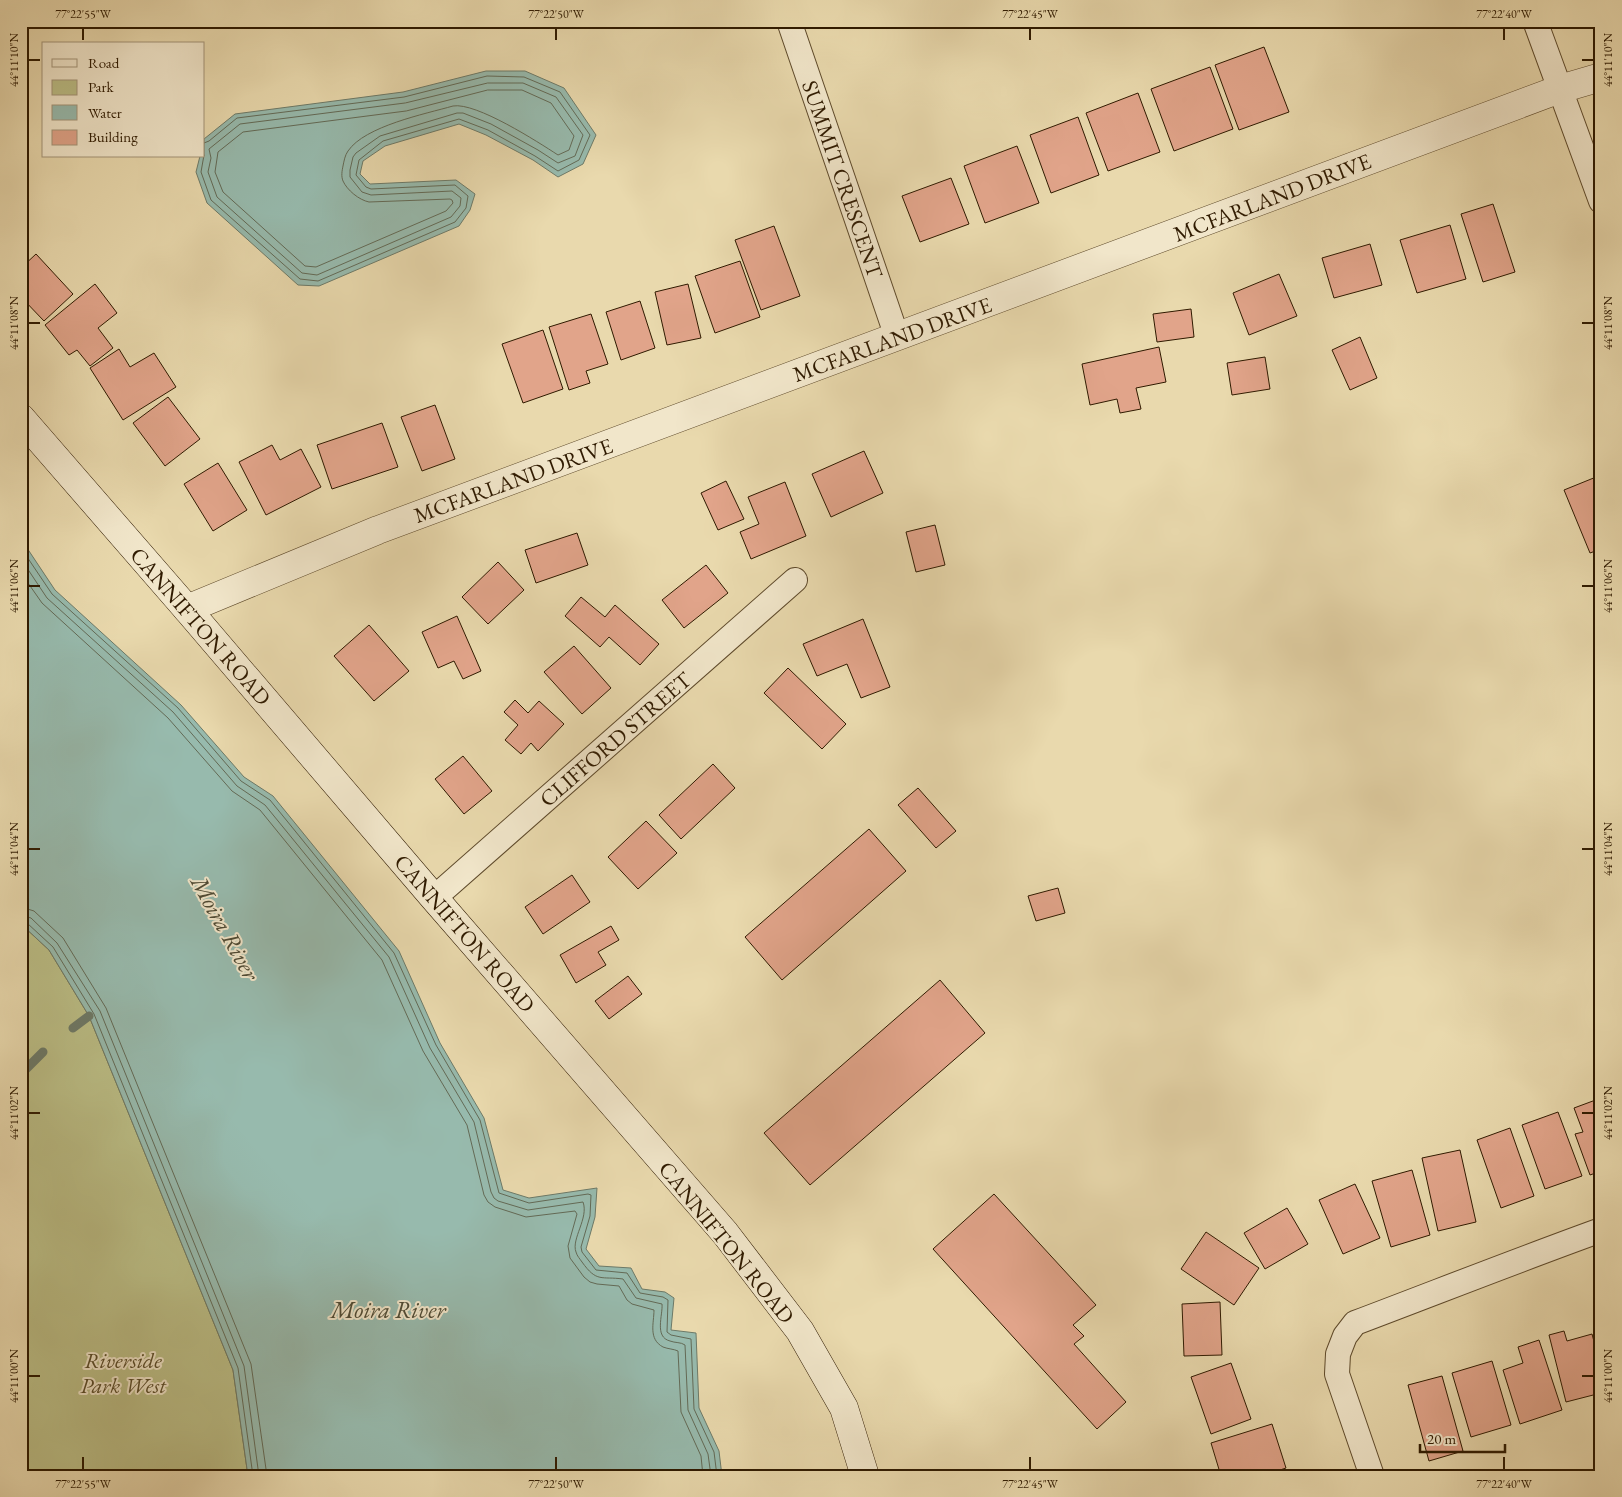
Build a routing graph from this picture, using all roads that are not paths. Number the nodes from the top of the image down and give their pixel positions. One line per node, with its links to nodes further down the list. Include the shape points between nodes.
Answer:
1 (788, 21): 6 (street, SUMMIT CRESCENT)
2 (1534, 21): 4 (street)
3 (1601, 77): 4 (street, MCFARLAND DRIVE)
4 (1560, 88): 5 (street); 6 (street, MCFARLAND DRIVE)
5 (1601, 200)
6 (897, 337): 9 (street, MCFARLAND DRIVE, via 378,530)
7 (21, 418): 9 (street, CANNIFTON ROAD)
8 (796, 580): 10 (street, CLIFFORD STREET)
9 (187, 609): 10 (street, CANNIFTON ROAD)
10 (434, 898): 12 (street, CANNIFTON ROAD, via 725,1233 800,1331 844,1408)
11 (1601, 1230): 13 (street, via 1355,1323 1345,1336 1338,1354 1337,1374)
12 (865, 1476)
13 (1372, 1476)

